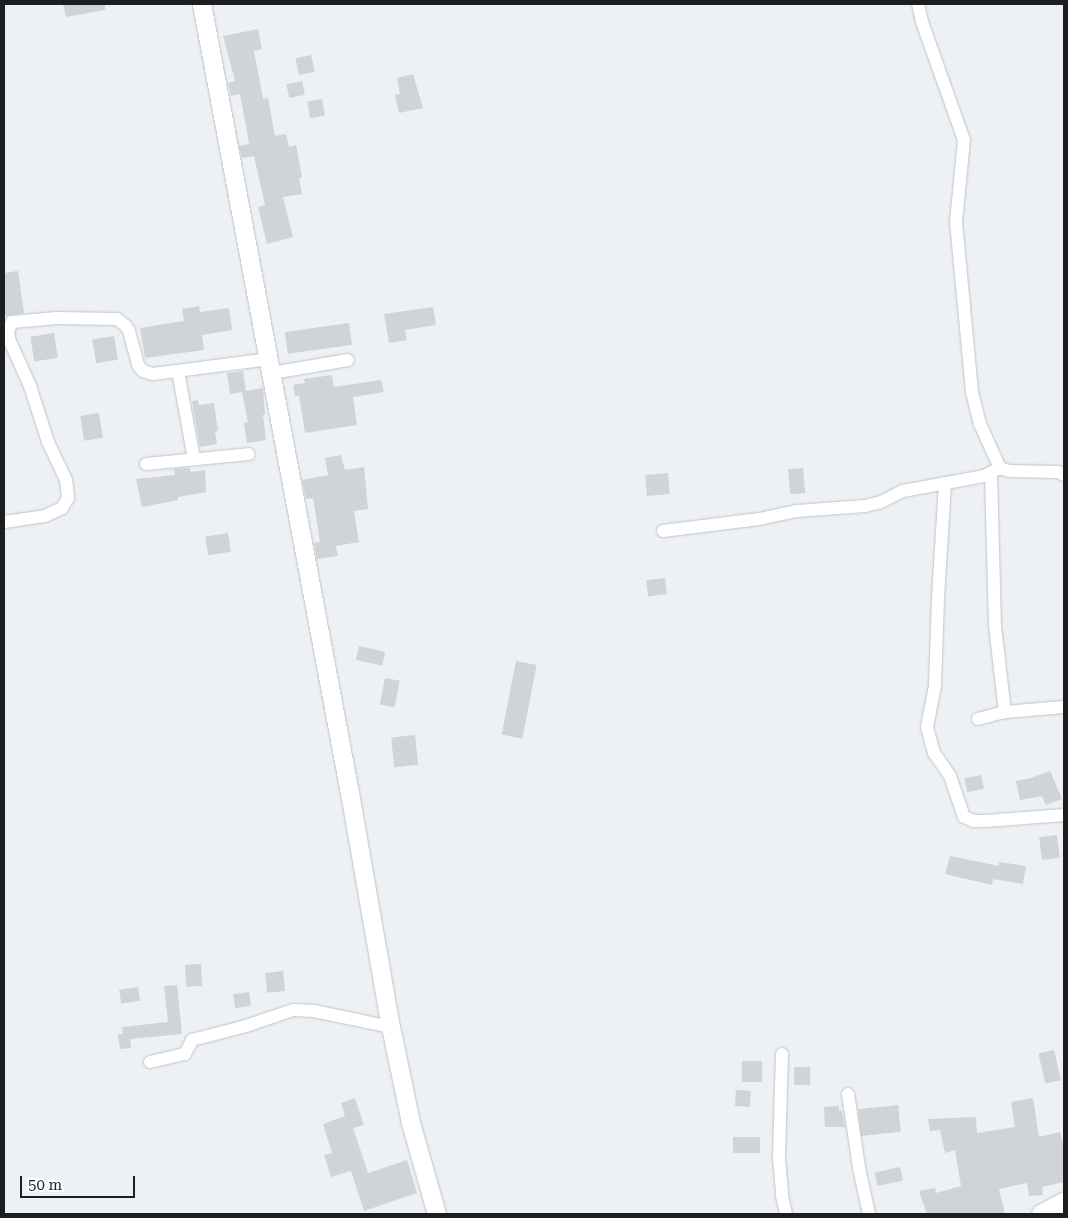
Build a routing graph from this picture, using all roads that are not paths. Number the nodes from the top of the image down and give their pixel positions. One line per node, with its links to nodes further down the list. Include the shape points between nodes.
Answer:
1 (202, 4): 4 (street)
2 (918, 4): 9 (street, via 964,140 956,222 971,383 980,424)
3 (348, 360): 4 (street)
4 (271, 366): 5 (street); 18 (street)
5 (178, 371): 7 (street); 12 (street, via 153,374 143,371 138,365 129,331 117,319 57,318 12,322 9,339 66,480 68,498 62,508 45,516)
6 (249, 454): 7 (street)
7 (194, 459): 8 (street)
8 (146, 464)
9 (996, 471): 10 (street); 11 (street); 15 (street, via 995,626)
10 (1064, 474)
11 (945, 483): 13 (street, via 903,491 865,506 797,511 748,521); 17 (street, via 936,686 927,727 934,753 950,776 964,817 986,821)
12 (4, 522)
13 (663, 531)
14 (1064, 707): 15 (street)
15 (1005, 712): 16 (street)
16 (978, 719)
17 (1064, 815)
18 (391, 1027): 20 (street, via 314,1011 293,1010 192,1040 185,1054); 23 (street, via 411,1123)
19 (782, 1054): 24 (street, via 780,1158)
20 (150, 1062)
21 (848, 1094): 25 (street)
22 (1064, 1202): 26 (street)
23 (438, 1214)
24 (786, 1214)
25 (869, 1214)
26 (1041, 1214)

